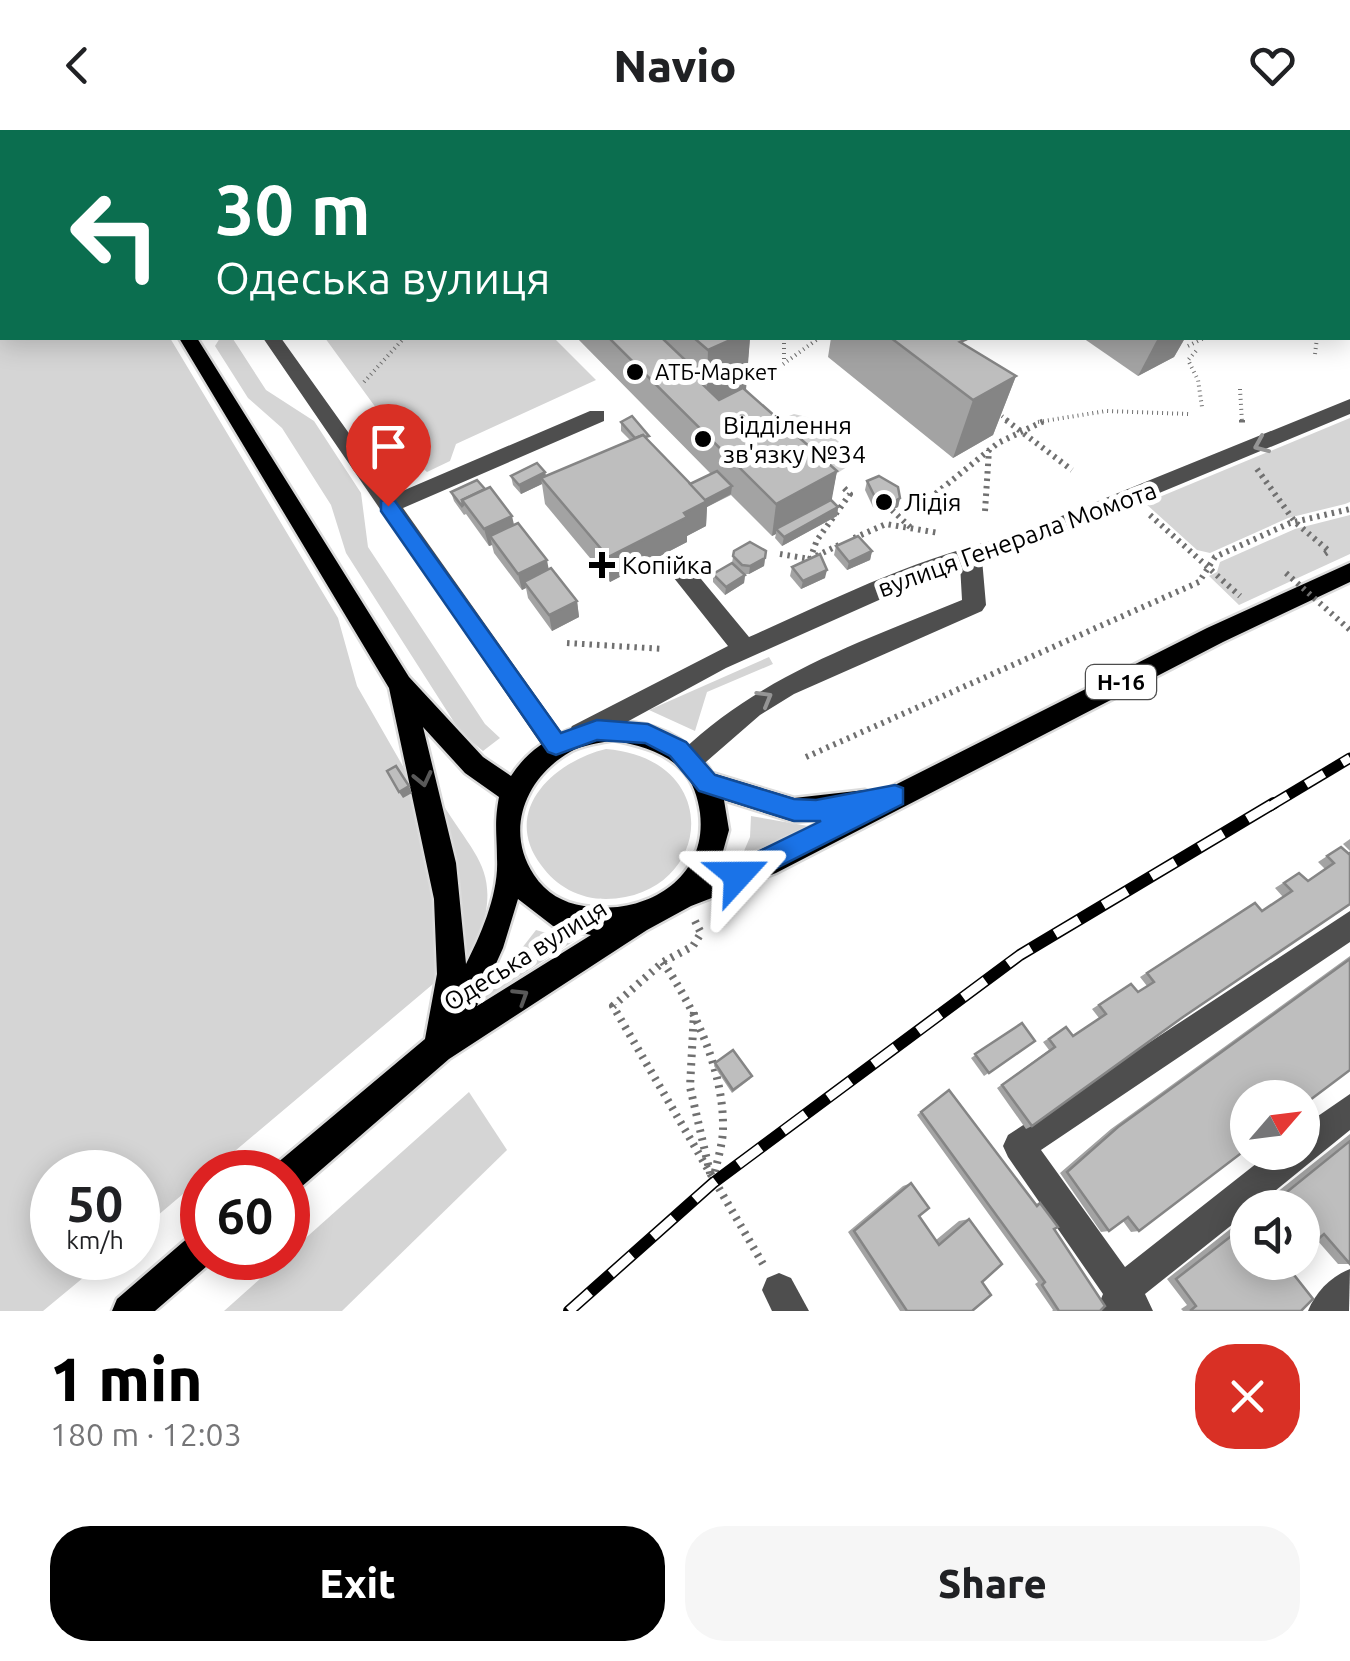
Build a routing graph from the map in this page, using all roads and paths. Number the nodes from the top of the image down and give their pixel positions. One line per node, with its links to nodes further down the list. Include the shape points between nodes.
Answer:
1 (189, 340): 50 (main road)
2 (273, 340): 27 (street)
3 (402, 340): 13 (path)
4 (784, 340): 11 (path)
5 (816, 340): 11 (path)
6 (1200, 340): 8 (path)
7 (1317, 340): 10 (path)
8 (1188, 346)
9 (1196, 351): 16 (path, via 1188,360)
10 (1315, 354)
11 (784, 363): 12 (path)
12 (771, 373)
13 (364, 382)
14 (1240, 388): 21 (path)
15 (1350, 406): 35 (street, вулиця Генерала Момота, one-way to 35, via 1016,543)
16 (1202, 407)
17 (992, 410): 20 (path)
18 (1188, 414): 20 (path, via 1074,416)
19 (597, 416): 27 (street)
20 (1020, 430): 22 (path); 24 (path)
21 (1243, 439)
22 (989, 449): 26 (path); 31 (path)
23 (1250, 460): 32 (path)
24 (1072, 470)
25 (841, 485): 38 (path, via 850,494 845,508 822,529)
26 (924, 503)
27 (388, 506): 52 (street)
28 (1140, 506): 41 (path)
29 (1350, 509): 32 (path)
30 (892, 510): 33 (path)
31 (985, 511)
32 (1296, 522): 37 (path, via 1329,551); 41 (path, via 1215,557)
33 (912, 528): 34 (path); 38 (path, via 886,524)
34 (939, 534)
35 (970, 552): 48 (street, вулиця Генерала Момота); 54 (street, one-way to 35, via 718,728 768,695 974,604)
36 (780, 554): 38 (path)
37 (1315, 558)
38 (810, 560)
39 (674, 562): 48 (street)
40 (1300, 566): 43 (path)
41 (1208, 568): 45 (path, via 1238,597); 53 (path, via 1199,582)
42 (1350, 572): 57 (main road, Н-16)
43 (1286, 573): 44 (path); 46 (path, bridge)
44 (1270, 581)
45 (1254, 589)
46 (1350, 630)
47 (568, 643): 49 (path)
48 (745, 648): 51 (street, вулиця Генерала Момота)
49 (664, 649)
50 (400, 684): 56 (main road, via 474,764); 64 (main road, one-way to 64, via 451,929)
51 (581, 734): 52 (main road, Н-16); 54 (main road, Н-16, via 648,734)
52 (556, 744): 56 (main road, Н-16, via 531,764)
53 (806, 756)
54 (690, 760): 55 (main road, Н-16)
55 (708, 784): 57 (main road, Н-16, via 794,810); 59 (main road, Н-16, via 715,844 702,874)
56 (513, 792): 58 (main road, via 504,827)
57 (895, 796): 59 (main road, Н-16, via 766,864)
58 (511, 863): 60 (main road, Н-16, via 532,894 565,916 605,924); 64 (main road, Одеська вулиця, via 506,902 484,964)
59 (682, 896): 60 (main road, Н-16); 62 (path, via 702,934)
60 (646, 917): 64 (main road, Одеська вулиця, one-way to 60)
61 (1350, 925): 73 (street, via 1018,1146)
62 (664, 962): 63 (path); 69 (path, via 613,1006)
63 (694, 1008): 69 (path, via 690,1087); 69 (path, via 723,1128)
64 (438, 1048): 67 (main road, Одеська вулиця)
65 (1350, 1110): 66 (street)
66 (1320, 1134)
67 (310, 1157)
68 (1277, 1170): 73 (street)
69 (713, 1183): 72 (path)
70 (180, 1267): 74 (main road)
71 (1350, 1286): 75 (street)
72 (785, 1301)
73 (1123, 1305)
74 (129, 1311)
75 (1325, 1311)

